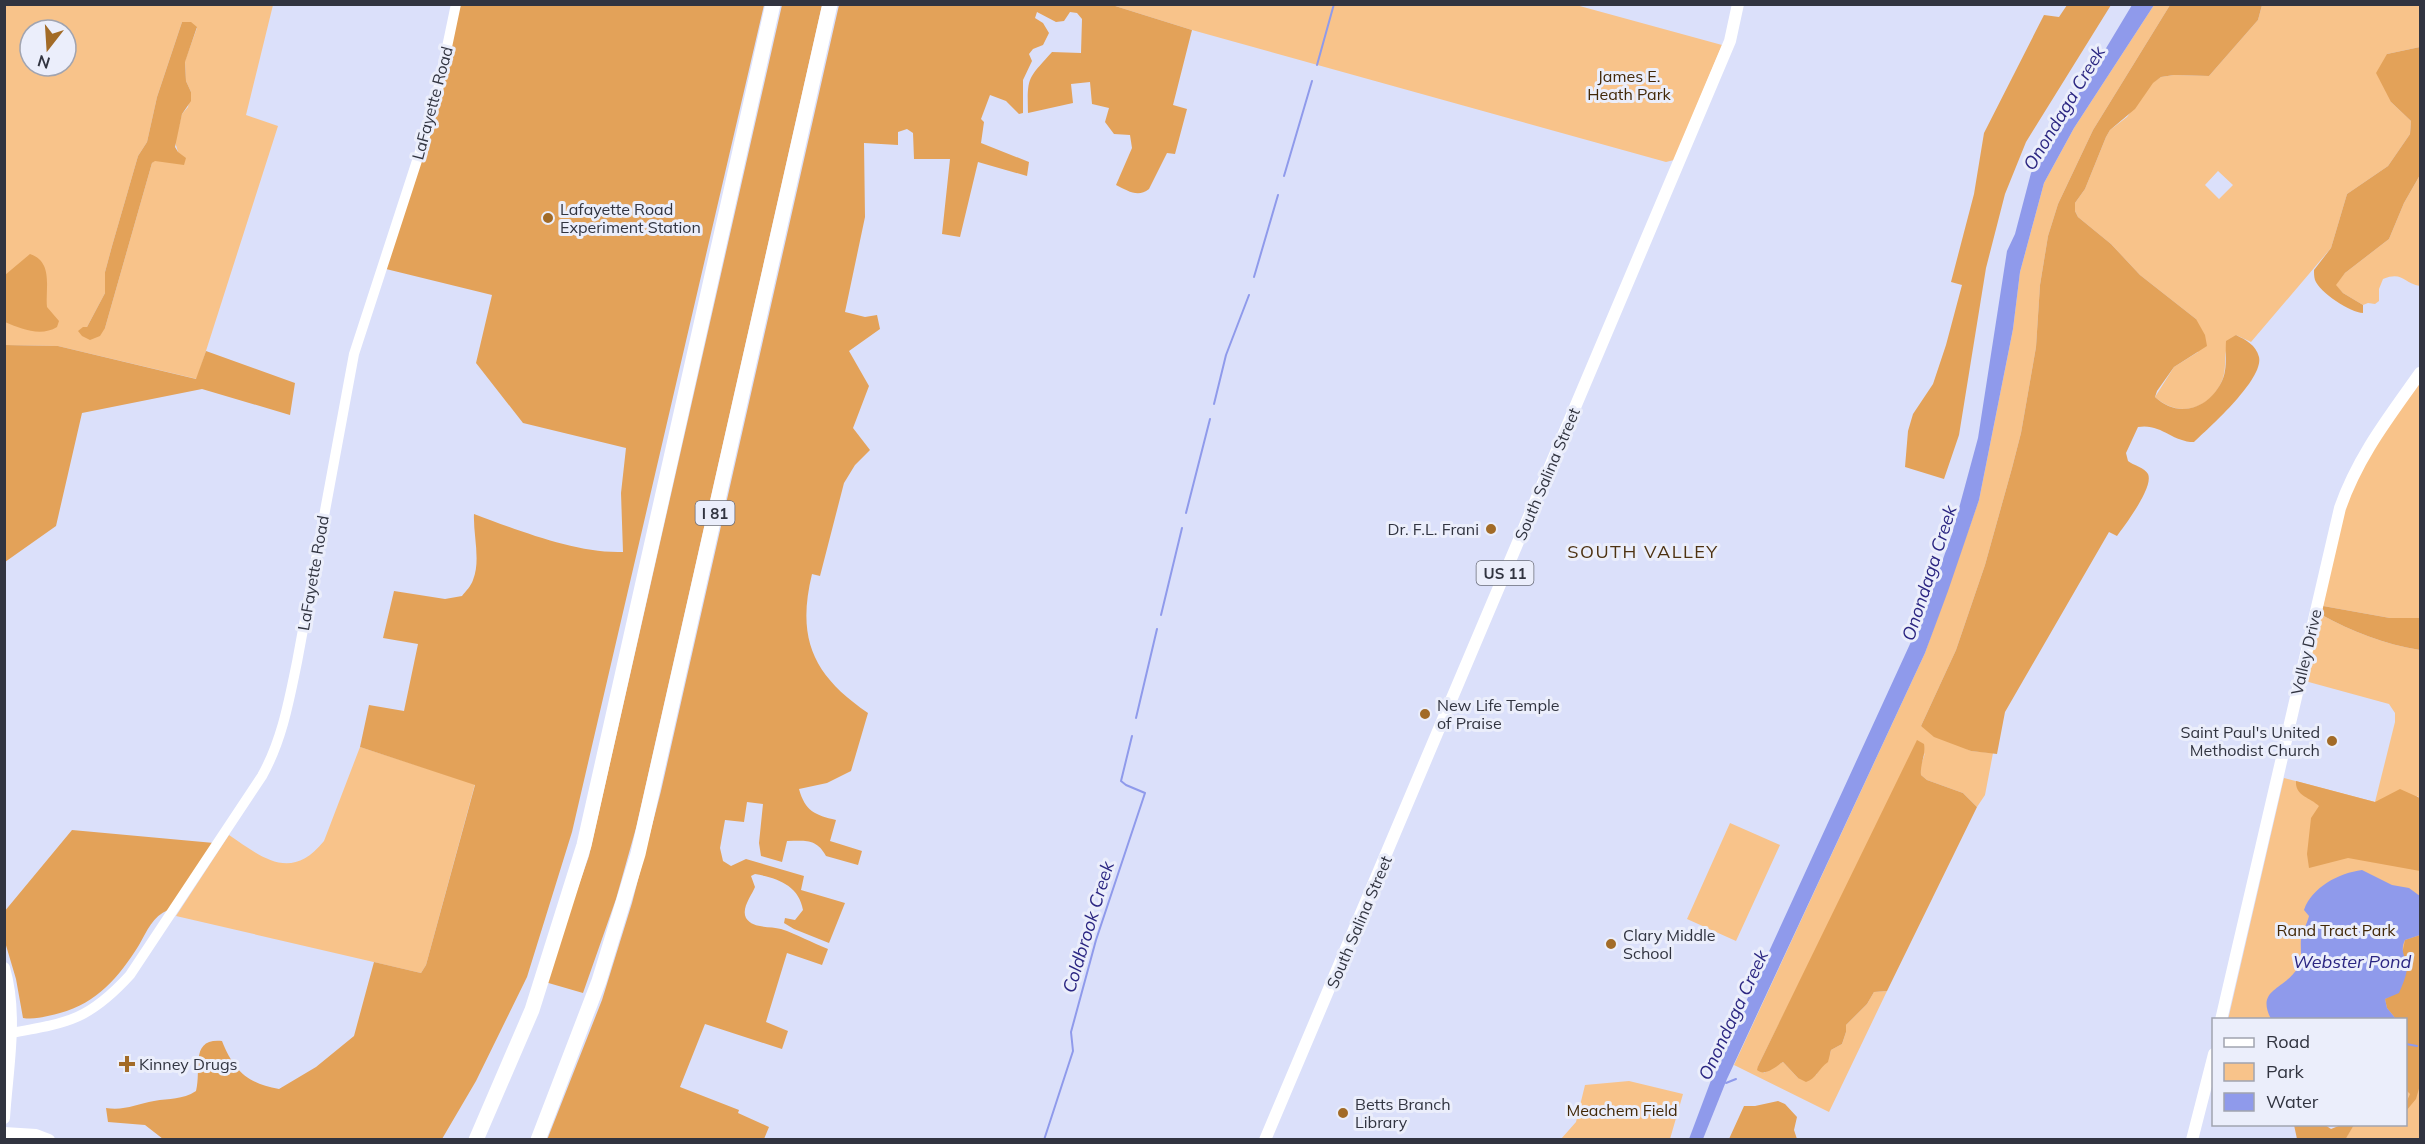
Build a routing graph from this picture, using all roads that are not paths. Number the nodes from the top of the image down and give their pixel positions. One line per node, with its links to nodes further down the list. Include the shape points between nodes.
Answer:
1 (456, 4): 8 (street, LaFayette Road, via 426,133 354,354 293,681 273,756 130,975 109,999 71,1021)
2 (773, 4): 13 (highway, via 584,845 532,1010)
3 (830, 4): 14 (highway, I 81, via 638,855 599,981)
4 (1738, 4): 15 (main road, South Salina Street / US 11, via 1730,41)
5 (2421, 373): 7 (main road, Valley Drive, via 2356,466 2340,508)
6 (4, 968): 8 (main road, via 9,989)
7 (2222, 1018)
8 (10, 1033): 10 (main road)
9 (2212, 1062): 16 (main road)
10 (4, 1118)
11 (4, 1133): 12 (main road)
12 (43, 1139)
13 (476, 1140)
14 (538, 1140)
15 (1265, 1140)
16 (2192, 1140)

